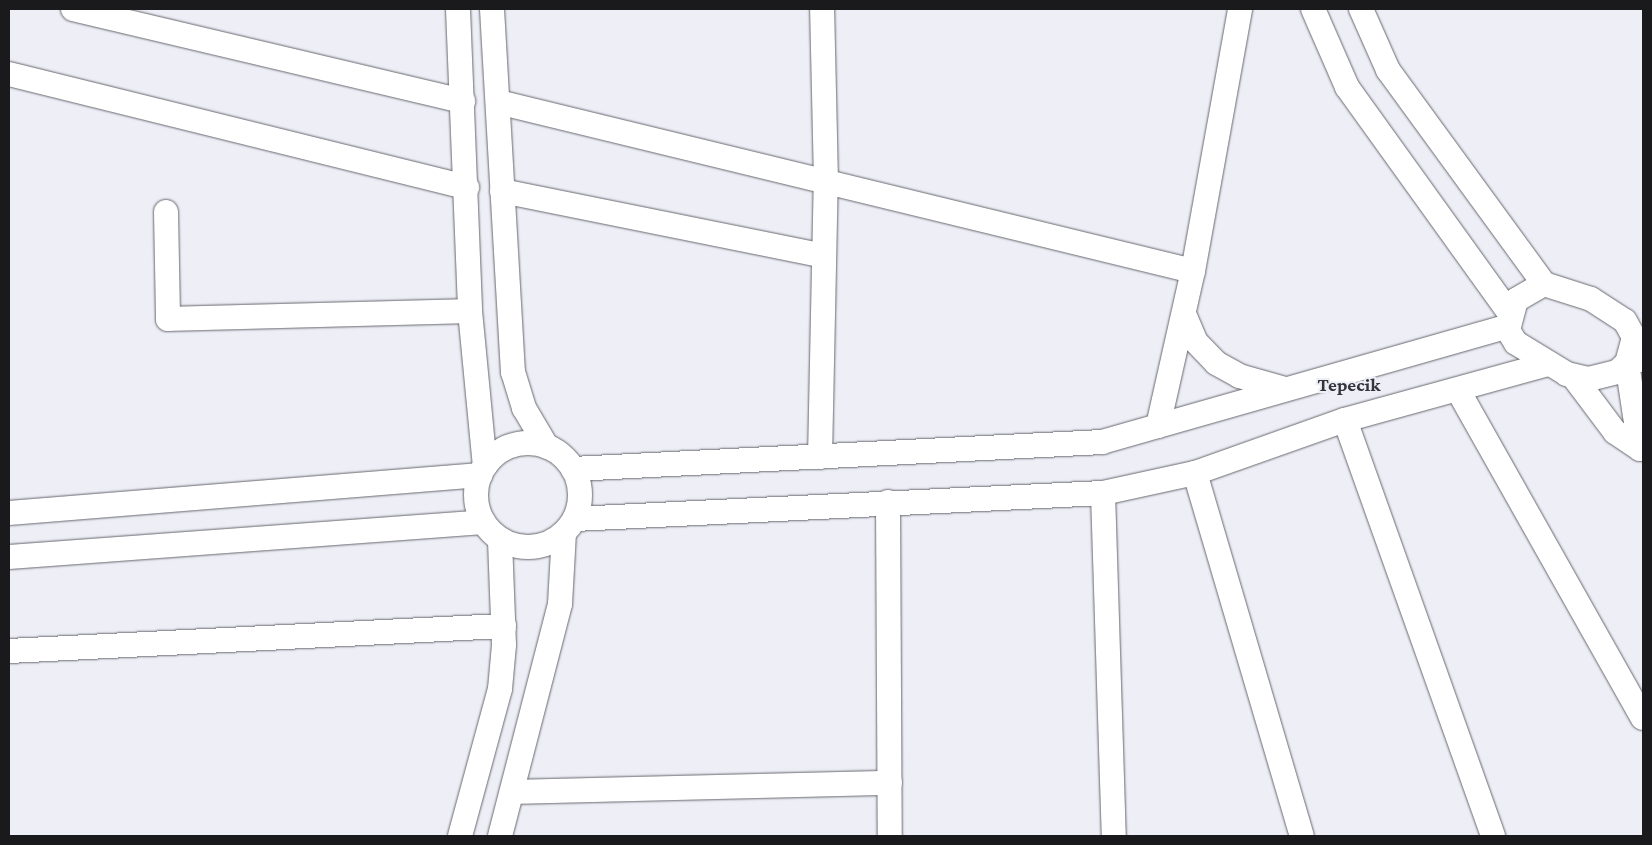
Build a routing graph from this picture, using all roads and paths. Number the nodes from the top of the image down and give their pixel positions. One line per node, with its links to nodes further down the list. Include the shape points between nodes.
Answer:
1 (73, 9): 9 (street)
2 (458, 9): 9 (street)
3 (492, 9): 10 (street)
4 (822, 9): 11 (street)
5 (1240, 9): 16 (street)
6 (1313, 9): 22 (street, via 1346,87)
7 (1361, 9): 17 (street, via 1388,70)
8 (9, 74): 12 (street)
9 (463, 101): 12 (street)
10 (498, 102): 11 (street); 13 (street)
11 (826, 181): 15 (street); 16 (street)
12 (468, 187): 18 (street)
13 (502, 191): 15 (street); 30 (street, via 513,372 524,408)
14 (166, 212): 18 (street, via 168,319)
15 (824, 256): 32 (street)
16 (1193, 270): 20 (street)
17 (1544, 284): 21 (street, via 1591,299); 22 (street, via 1528,290)
18 (470, 311): 34 (street)
19 (1643, 311): 21 (street)
20 (1184, 314): 26 (street, via 1196,342 1216,363 1239,376); 29 (street)
21 (1620, 317): 23 (street, via 1634,337)
22 (1509, 320): 24 (street, via 1516,343); 26 (street)
23 (1635, 361): 25 (street, via 1604,377); 31 (street)
24 (1548, 364): 25 (street); 27 (street)
25 (1573, 376): 31 (street, via 1615,432)
26 (1285, 389): 29 (street)
27 (1459, 392): 28 (street); 45 (street)
28 (1345, 420): 35 (street); 53 (street)
29 (1158, 426): 32 (street, via 1102,442)
30 (547, 447): 33 (street); 34 (street, via 513,446)
31 (1642, 451)
32 (820, 457): 33 (street)
33 (573, 469): 40 (street, via 580,494)
34 (483, 470): 38 (street); 39 (street, via 477,499)
35 (1195, 473): 36 (street); 52 (street)
36 (1103, 493): 37 (street); 51 (street)
37 (888, 502): 40 (street); 46 (street)
38 (9, 513)
39 (484, 522): 41 (street); 42 (street)
40 (569, 526): 41 (street, via 540,546 526,547); 47 (street, via 560,604)
41 (500, 539): 43 (street)
42 (9, 557)
43 (504, 626): 44 (street); 48 (street, via 500,689)
44 (9, 651)
45 (1643, 718)
46 (890, 783): 47 (street); 50 (street)
47 (512, 792): 49 (street)
48 (460, 836)
49 (500, 836)
50 (890, 836)
51 (1114, 836)
52 (1302, 836)
53 (1493, 836)

